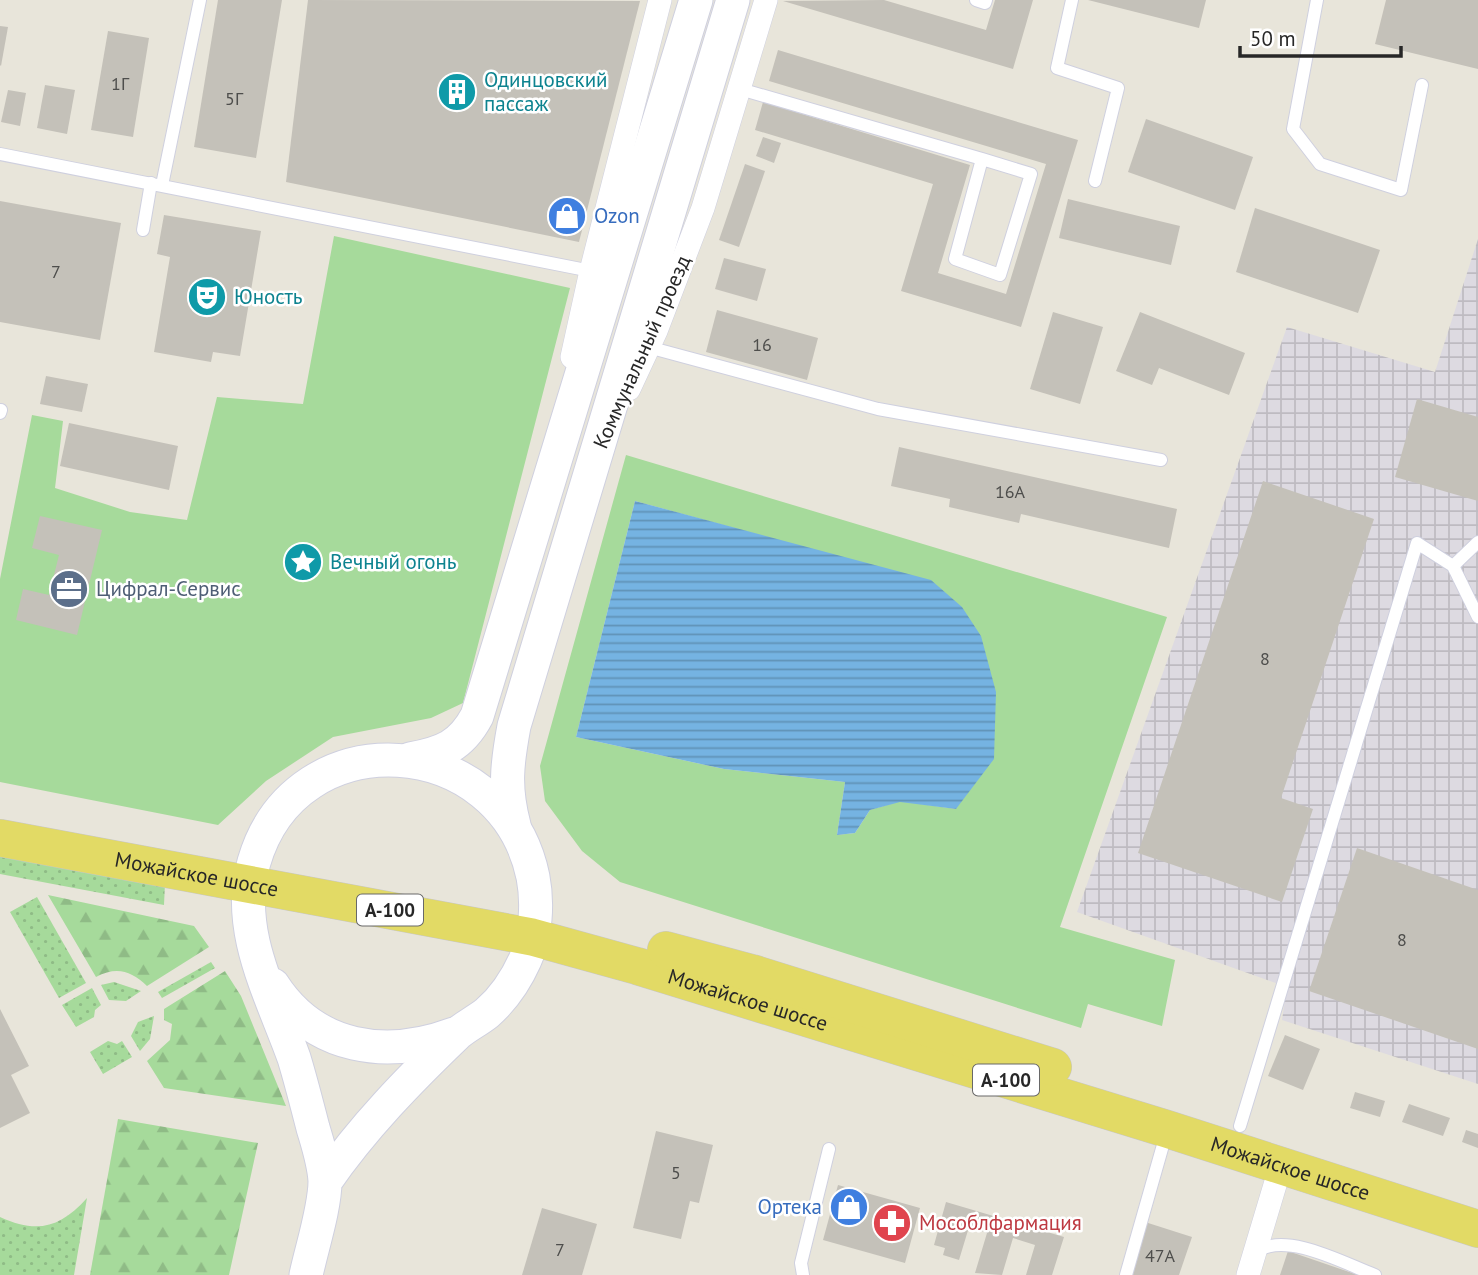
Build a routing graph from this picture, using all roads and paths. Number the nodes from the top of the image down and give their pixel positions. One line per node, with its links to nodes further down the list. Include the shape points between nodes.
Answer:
1 (200, 0): 15 (lane)
2 (660, 0): 17 (street)
3 (696, 0): 20 (main road)
4 (733, 0): 21 (main road)
5 (766, 0): 11 (street, Коммунальный проезд)
6 (975, 0): 7 (lane)
7 (986, 0)
8 (1072, 0): 14 (lane, via 1057,68 1118,88)
9 (1317, 0): 10 (lane, via 1293,129 1320,164 1401,190)
10 (1422, 85)
11 (740, 89): 13 (lane); 18 (street, Коммунальный проезд, via 704,208)
12 (0, 154): 15 (lane)
13 (982, 159): 13 (lane, via 955,259 1000,275 1031,174)
14 (1095, 181)
15 (156, 184): 16 (lane); 17 (lane)
16 (143, 230)
17 (591, 271): 19 (street)
18 (648, 347): 21 (street, Коммунальный проезд); 22 (lane, via 878,409)
19 (573, 352): 23 (street); 25 (street, via 523,523)
20 (565, 421): 21 (street, via 567,436 578,446 593,445); 23 (main road)
21 (603, 433): 26 (main road, Коммунальный проезд)
22 (1161, 460)
23 (551, 470): 25 (main road)
24 (1478, 542): 27 (lane)
25 (528, 544): 26 (street, via 548,558); 29 (main road, via 469,731 442,753)
26 (566, 556): 31 (main road, Коммунальный проезд, via 514,726 505,771)
27 (1453, 566): 28 (lane); 37 (lane, via 1417,543)
28 (1478, 617)
29 (408, 760): 31 (main road, via 440,767 469,782); 33 (main road, via 365,761 325,775 290,799 264,833)
30 (0, 815): 33 (main road, Можайское шоссе / А-100)
31 (515, 827): 34 (main road, via 529,858 536,892)
32 (0, 838): 33 (main road, Можайское шоссе / А-100)
33 (251, 873): 34 (main road, Можайское шоссе / А-100); 35 (main road, via 247,920)
34 (533, 927): 36 (main road, via 526,958 510,988 487,1013); 37 (main road, Можайское шоссе / А-100, via 752,973); 38 (main road, Можайское шоссе / А-100, via 637,966)
35 (260, 965): 36 (main road, via 281,998 310,1024 346,1041 397,1048); 41 (main road, via 295,1062)
36 (460, 1032): 41 (main road, via 384,1110)
37 (1240, 1126): 42 (main road, Можайское шоссе / А-100)
38 (1167, 1129): 40 (main road, Можайское шоссе / А-100); 47 (lane)
39 (829, 1149): 46 (lane, via 801,1263)
40 (1281, 1165): 43 (main road, Можайское шоссе / А-100); 44 (street)
41 (325, 1182): 45 (main road)
42 (1478, 1204)
43 (1478, 1229)
44 (1257, 1251): 48 (street); 49 (lane, via 1272,1243 1293,1245)
45 (306, 1275)
46 (803, 1275)
47 (1126, 1275)
48 (1248, 1275)
49 (1375, 1275)

